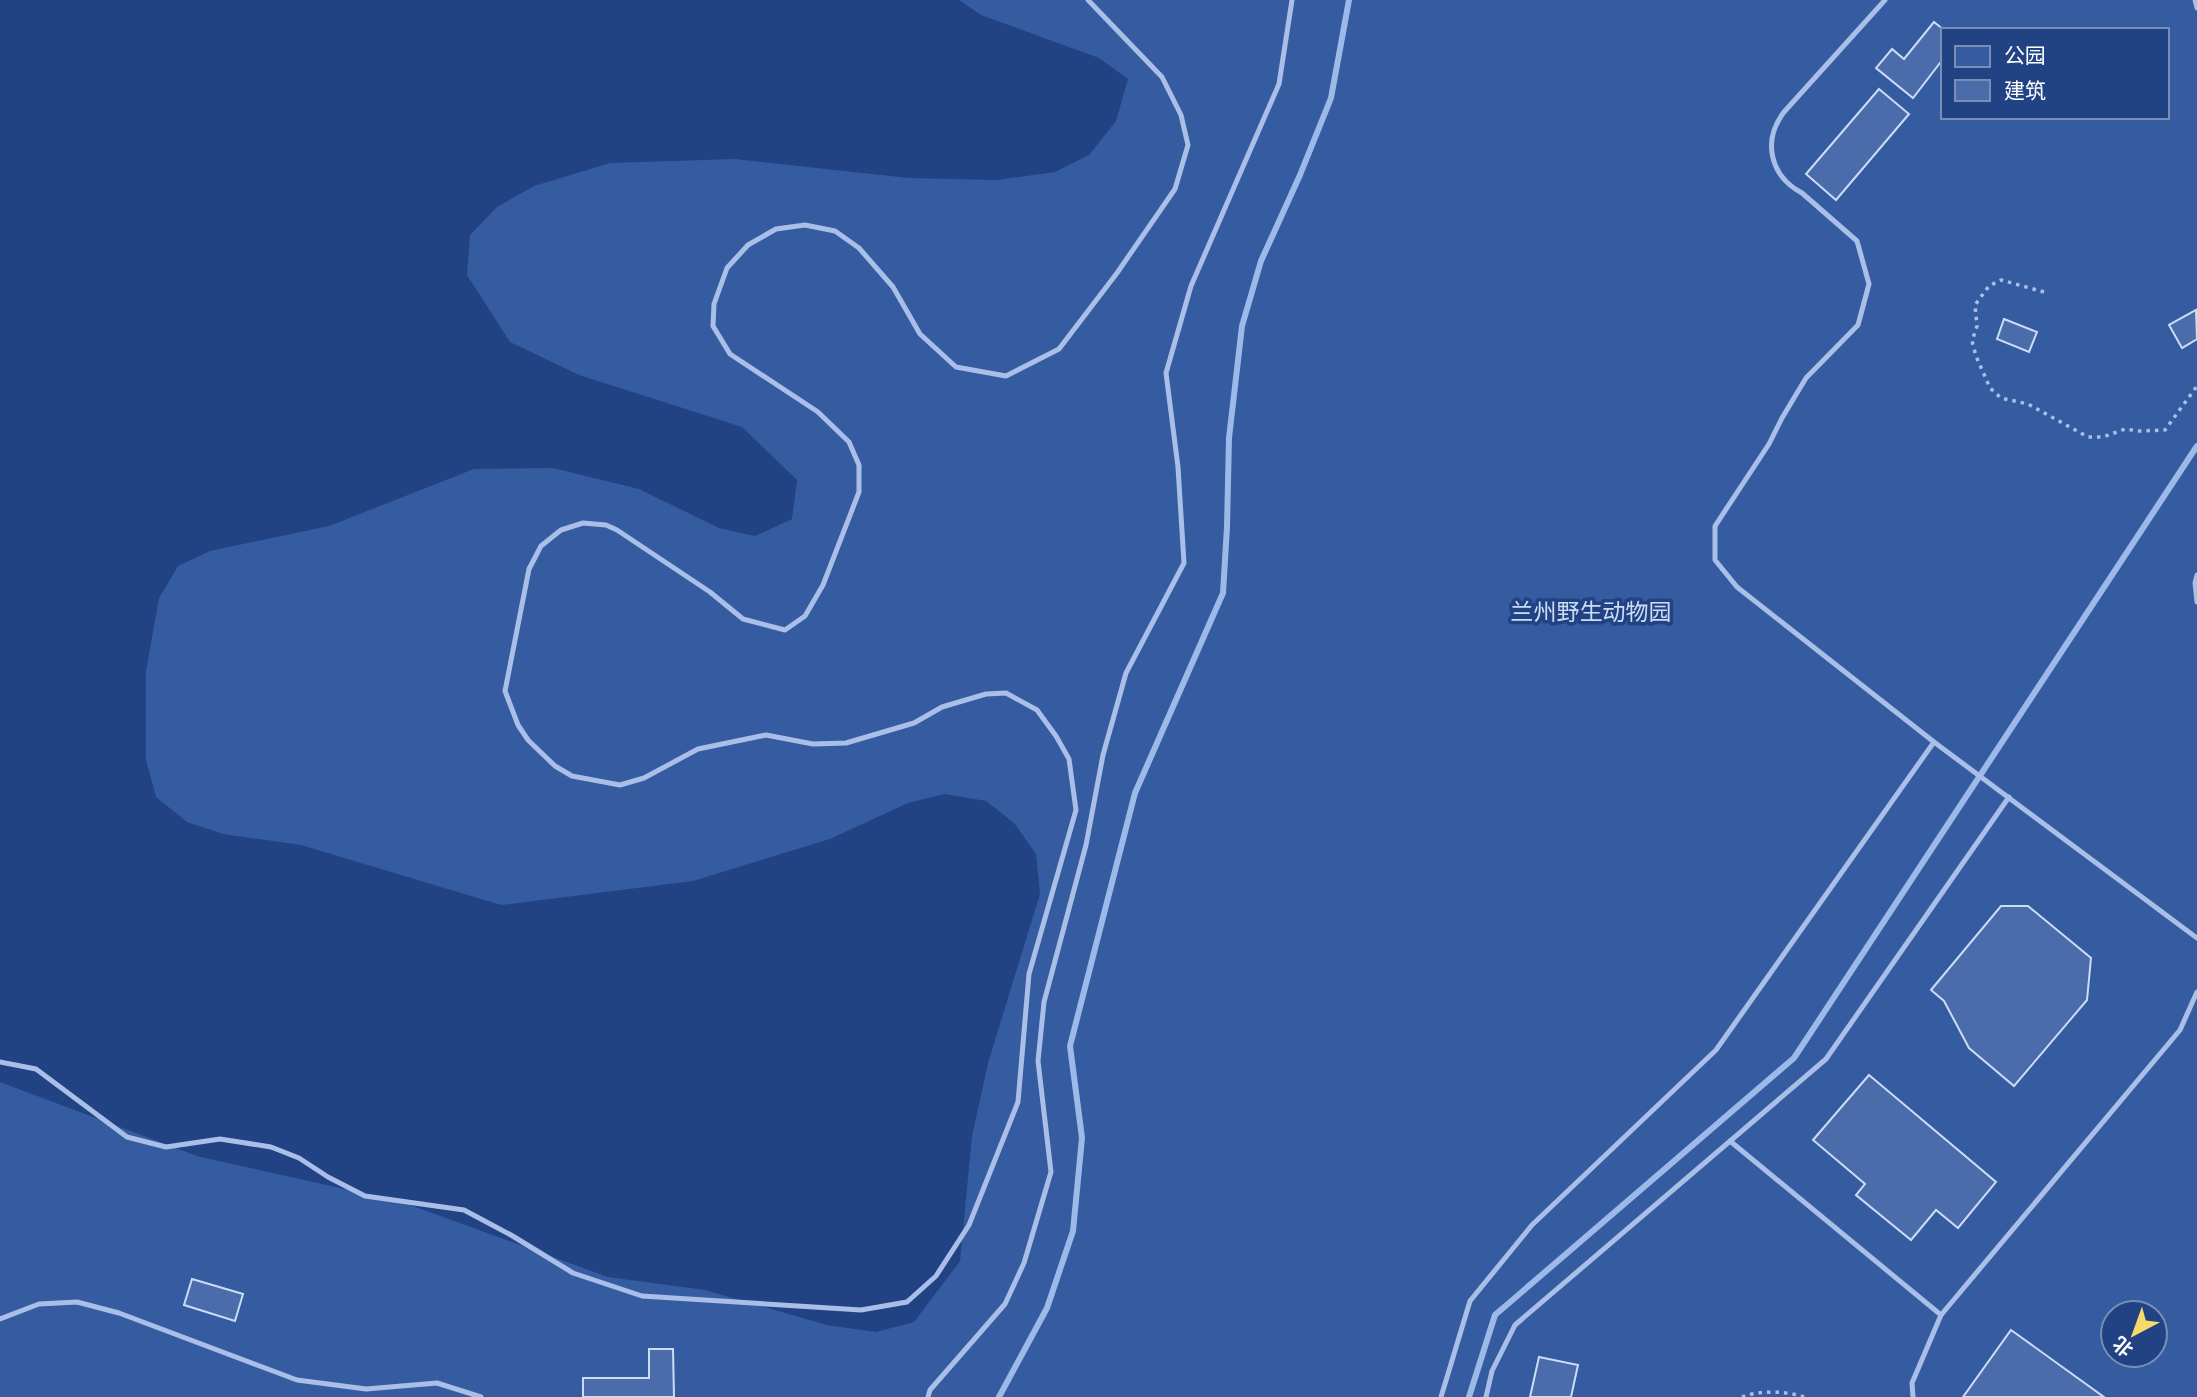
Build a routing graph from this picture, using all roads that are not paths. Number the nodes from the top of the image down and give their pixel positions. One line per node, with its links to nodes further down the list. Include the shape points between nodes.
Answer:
1 (1088, 0): 12 (lane, via 1162,77 1181,115 1188,145 1175,189 1059,349 1006,376 956,367 920,334 893,287 859,248 835,231 805,225 776,229 748,245 727,268 714,304 713,326 730,354 818,412 840,432 859,465 859,492 805,617 785,630 743,619 617,530 595,523 572,525 550,537 529,569 505,691 523,732 555,766 572,776 620,785 644,778 698,748 765,735 813,744 846,743 914,723 942,707 986,694 1006,693 1037,710 1069,759 1076,810 1029,974 1018,1102 969,1225 936,1276 907,1301 861,1310 642,1296 573,1273 464,1210 365,1196 271,1147 220,1139 166,1147 127,1137 36,1069)
2 (1292, 0): 17 (lane, via 1279,84 1191,286 1166,373 1184,563 1126,673 1044,1002 1038,1061 1051,1172 1024,1263 1005,1304)
3 (1885, 0): 8 (lane, via 1784,112 1773,131 1771,152 1778,172 1857,241 1869,284 1858,325 1806,378 1715,526 1715,560 1737,587)
4 (2195, 0): 5 (lane)
5 (2197, 8)
6 (2197, 575): 7 (lane)
7 (2197, 602)
8 (1934, 742): 9 (lane); 18 (lane, via 1716,1050 1532,1225 1470,1301)
9 (2009, 797): 10 (lane); 13 (lane, via 1826,1059)
10 (2197, 938)
11 (2197, 992): 14 (lane, via 2180,1030)
12 (0, 1062)
13 (1730, 1141): 14 (lane); 19 (lane, via 1516,1325 1492,1371)
14 (1941, 1315): 20 (lane, via 1912,1383)
15 (0, 1319): 16 (lane, via 39,1304 77,1302 119,1313 297,1380 366,1389 437,1384)
16 (481, 1397)
17 (928, 1397)
18 (1441, 1397)
19 (1486, 1397)
20 (1913, 1397)

